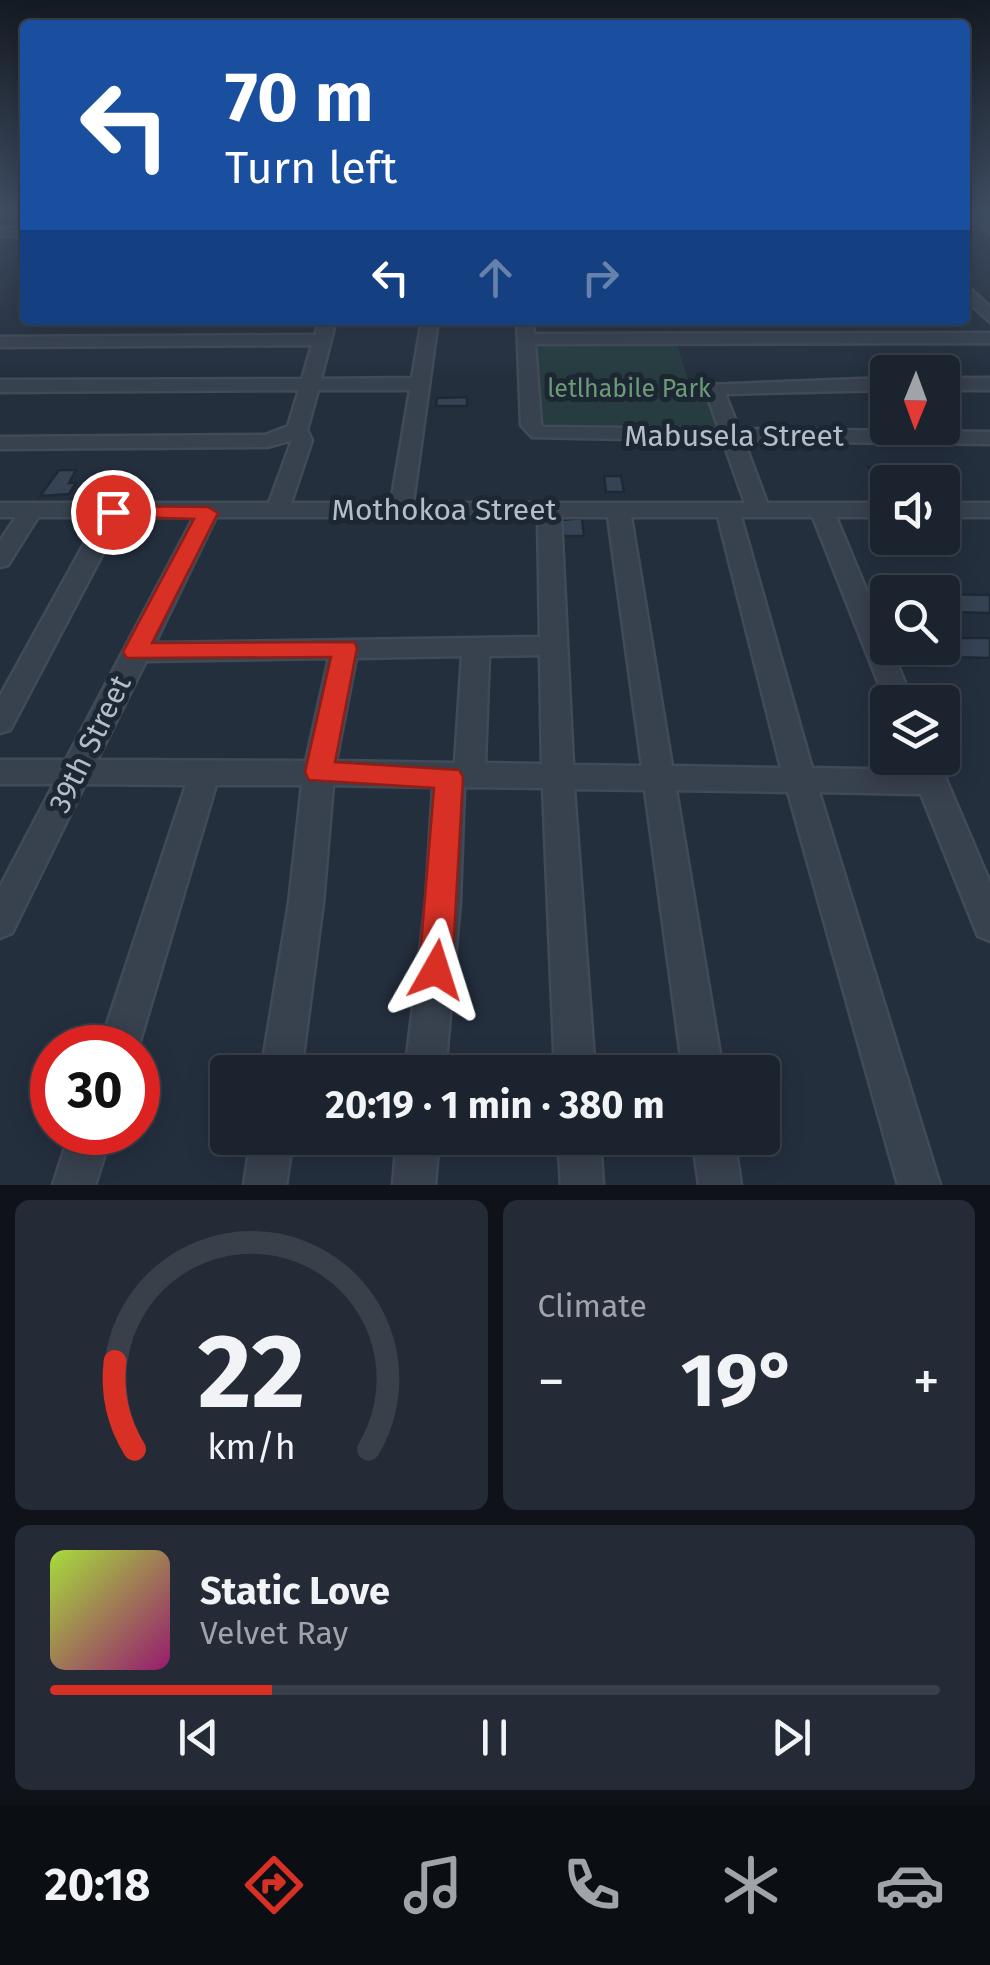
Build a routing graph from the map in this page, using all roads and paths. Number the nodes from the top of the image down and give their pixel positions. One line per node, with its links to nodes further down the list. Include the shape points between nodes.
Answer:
1 (970, 297): 2 (street)
2 (990, 317)
3 (226, 325): 8 (street)
4 (326, 325): 9 (street)
5 (429, 325): 11 (street)
6 (525, 330): 7 (street); 18 (street, Mabusela Street, via 532,425 539,433)
7 (990, 338)
8 (219, 340): 9 (street); 10 (street)
9 (322, 340): 15 (street)
10 (0, 342)
11 (421, 384): 15 (street); 28 (street)
12 (870, 384): 18 (street, via 719,386 714,391)
13 (960, 384): 14 (street)
14 (990, 384)
15 (309, 385): 16 (street); 17 (street)
16 (0, 386)
17 (296, 430): 20 (street, via 267,441); 21 (street, via 302,440)
18 (732, 436): 19 (street, Mabusela Street); 32 (street)
19 (990, 438)
20 (0, 443)
21 (278, 509): 28 (street, Mothokoa Street); 33 (street, Mothokoa Street)
22 (0, 510): 23 (street, Mothokoa Street)
23 (32, 510): 30 (street, Mothokoa Street); 34 (street)
24 (549, 510): 28 (street, Mothokoa Street); 31 (street, Mothokoa Street); 35 (street)
25 (870, 510): 29 (street, Mothokoa Street)
26 (960, 510): 27 (street)
27 (990, 510)
28 (401, 511)
29 (822, 511): 32 (street, Mothokoa Street); 39 (street)
30 (113, 512): 33 (street, Mothokoa Street); 40 (street)
31 (619, 512): 32 (street, Mothokoa Street); 49 (street)
32 (743, 512): 50 (street)
33 (208, 513): 38 (street, 39th Street)
34 (0, 560)
35 (555, 646): 36 (street); 48 (street)
36 (476, 647): 37 (street); 47 (street)
37 (345, 648): 38 (street); 42 (street)
38 (136, 652): 43 (street, 39th Street)
39 (893, 685)
40 (0, 722)
41 (0, 772): 43 (street)
42 (319, 772): 44 (street); 47 (street); 54 (street)
43 (76, 773): 44 (street); 51 (street, 39th Street)
44 (204, 774): 53 (street)
45 (870, 775): 50 (street)
46 (929, 775): 52 (street)
47 (459, 777): 48 (street); 55 (street)
48 (558, 778): 49 (street); 56 (street)
49 (660, 780): 50 (street); 57 (street)
50 (800, 781): 68 (street)
51 (0, 922)
52 (990, 925)
53 (125, 1025)
54 (284, 1055)
55 (427, 1055)
56 (574, 1055)
57 (701, 1055)
58 (84, 1155): 63 (street)
59 (269, 1155): 64 (street)
60 (417, 1155): 65 (street)
61 (580, 1155): 66 (street)
62 (716, 1155): 67 (street)
63 (74, 1185)
64 (265, 1185)
65 (414, 1185)
66 (582, 1185)
67 (720, 1185)
68 (919, 1185)

